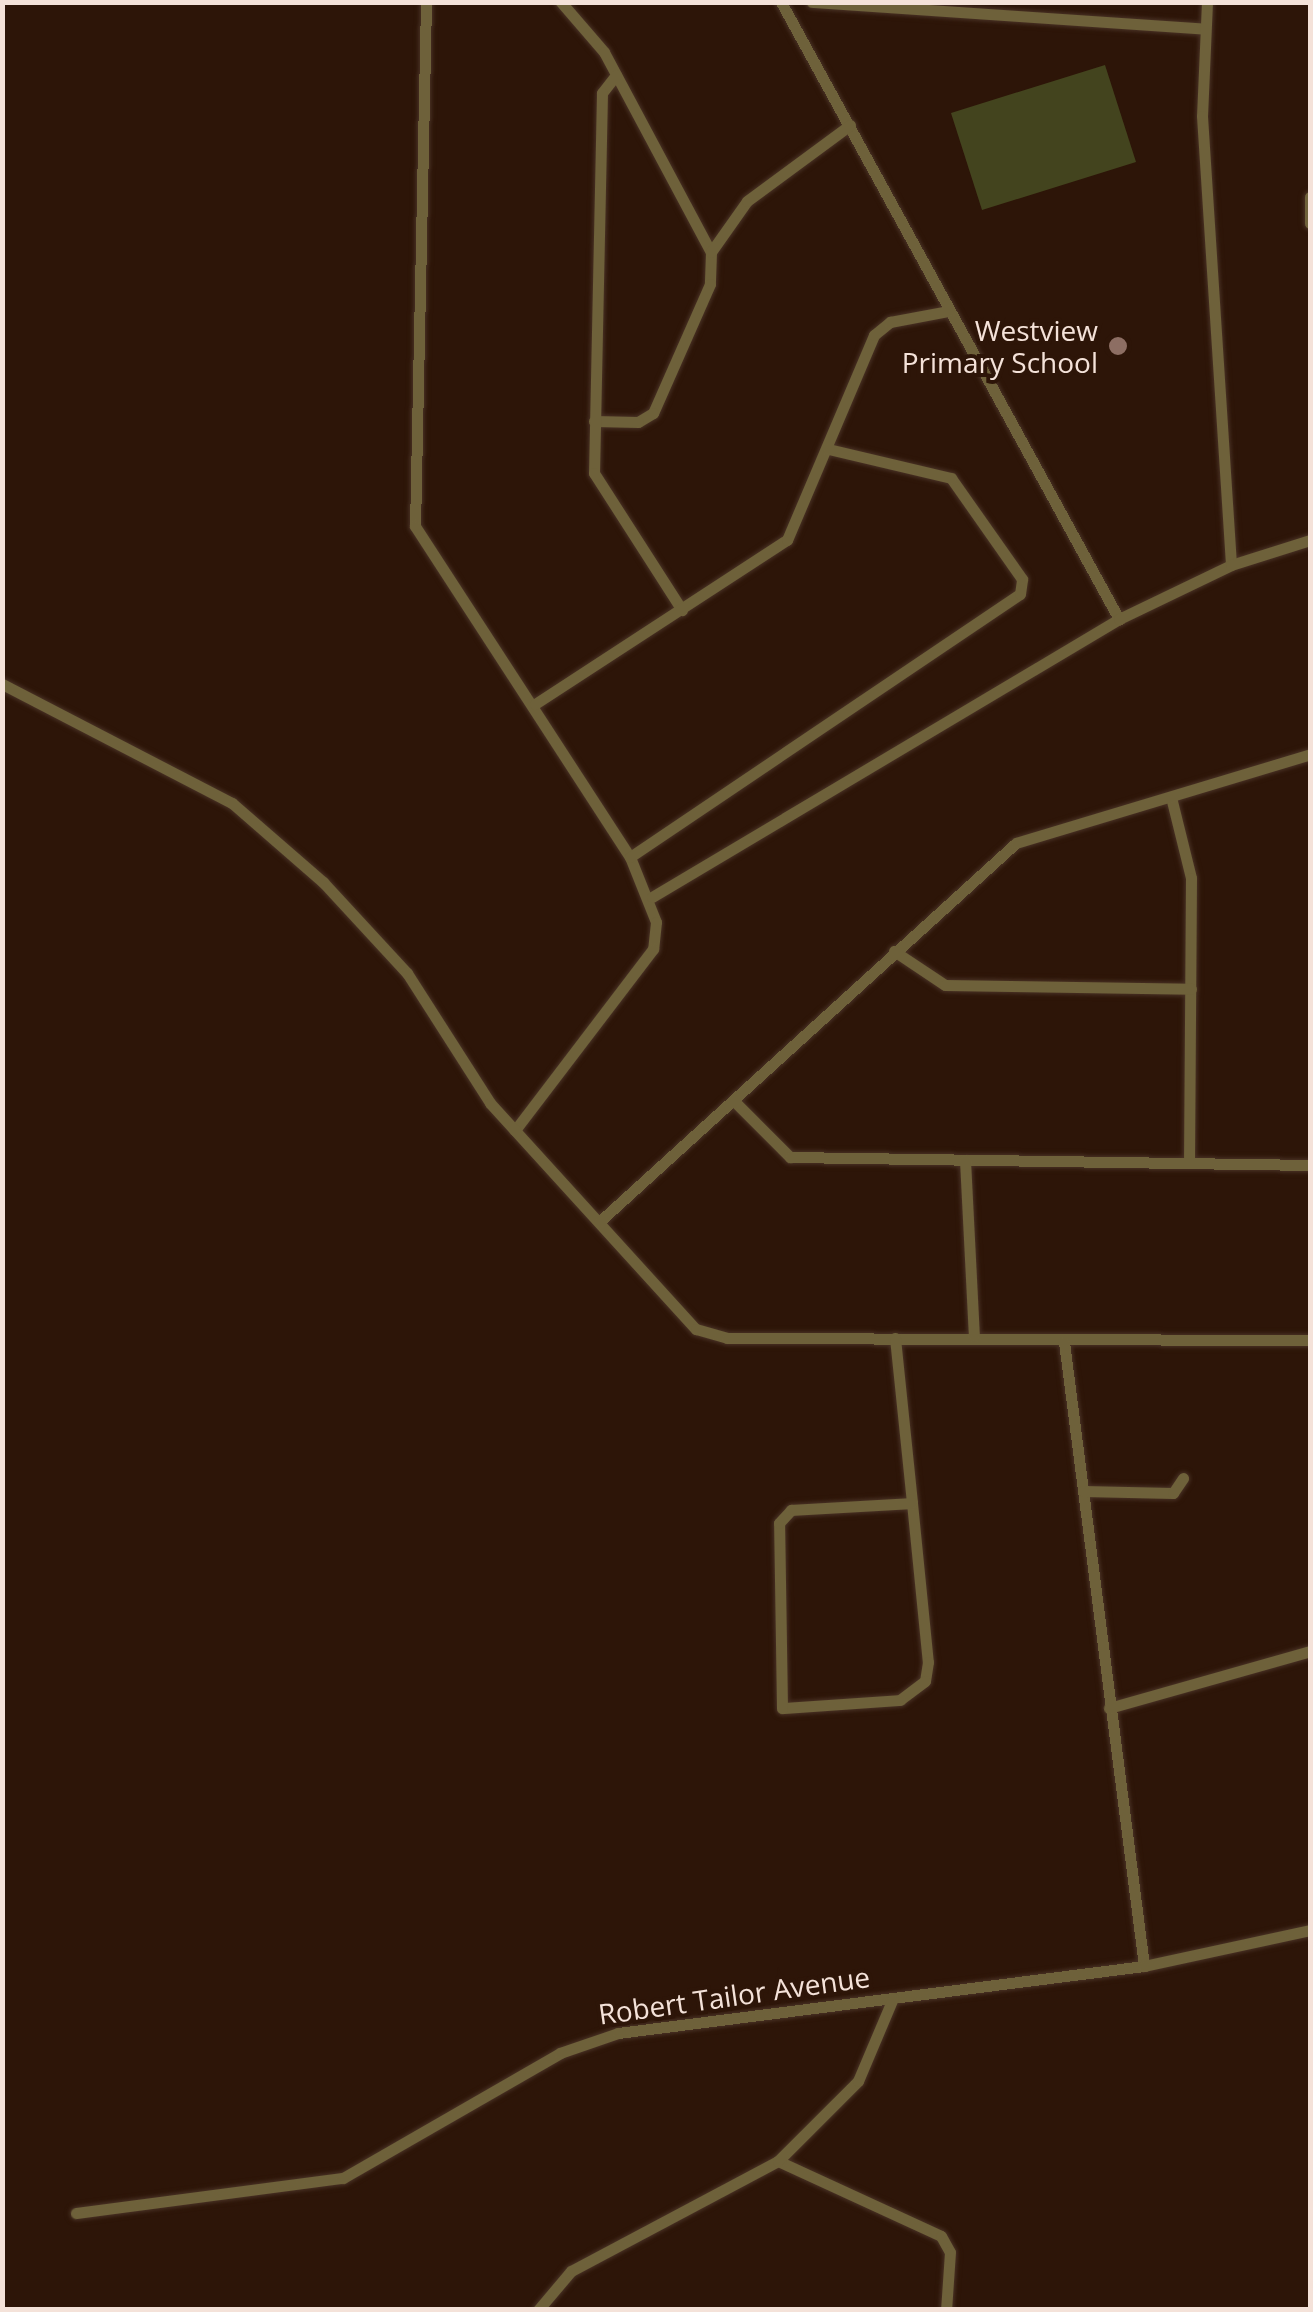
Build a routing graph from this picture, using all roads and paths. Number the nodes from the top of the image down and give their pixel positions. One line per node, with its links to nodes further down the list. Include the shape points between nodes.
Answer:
1 (426, 2): 20 (street, via 415,526)
2 (561, 2): 7 (street)
3 (781, 2): 8 (street)
4 (812, 2): 6 (street)
5 (1207, 2): 6 (street)
6 (1204, 29): 16 (street, via 1202,116)
7 (616, 75): 11 (street); 13 (street, via 602,94)
8 (850, 125): 11 (street, via 747,201); 12 (street)
9 (1310, 197): 10 (street)
10 (1310, 223)
11 (711, 252): 13 (street, via 710,284 653,413 638,422)
12 (949, 311): 14 (street, via 881,327); 18 (street)
13 (594, 420): 17 (street, via 598,480)
14 (828, 449): 17 (street, via 786,540); 23 (street, via 951,478 1022,580 1020,594)
15 (1310, 540): 16 (street)
16 (1231, 566): 18 (street)
17 (682, 610): 20 (street)
18 (1118, 619): 24 (street)
19 (2, 684): 28 (street, via 246,814 400,964)
20 (535, 704): 23 (street)
21 (1310, 754): 22 (street)
22 (1171, 796): 25 (street, via 1016,843); 26 (street, via 1190,866)
23 (630, 857): 24 (street)
24 (652, 897): 28 (street, via 653,949)
25 (894, 951): 26 (street, via 945,985); 27 (street)
26 (1191, 989): 30 (street)
27 (735, 1102): 29 (street, via 790,1157); 32 (street)
28 (515, 1130): 32 (street)
29 (966, 1160): 30 (street); 33 (street)
30 (1189, 1163): 31 (street)
31 (1310, 1165)
32 (599, 1222): 34 (street, via 696,1329 726,1338)
33 (974, 1336): 34 (street); 36 (street)
34 (894, 1338): 39 (street)
35 (1310, 1340): 36 (street)
36 (1064, 1342): 38 (street)
37 (1184, 1478): 38 (street, via 1173,1493)
38 (1082, 1492): 41 (street)
39 (912, 1503): 39 (street, via 925,1681 900,1700 782,1708 779,1523 791,1510)
40 (1310, 1651): 41 (street)
41 (1109, 1708): 43 (street)
42 (1310, 1930): 43 (street, Robert Tailor Avenue)
43 (1144, 1966): 44 (street, Robert Tailor Avenue)
44 (892, 1998): 45 (street, via 858,2081); 46 (street, Robert Tailor Avenue, via 588,2040 343,2178)
45 (778, 2162): 47 (street, via 571,2270); 48 (street, via 941,2236 950,2252)
46 (76, 2213)
47 (538, 2310)
48 (946, 2310)

